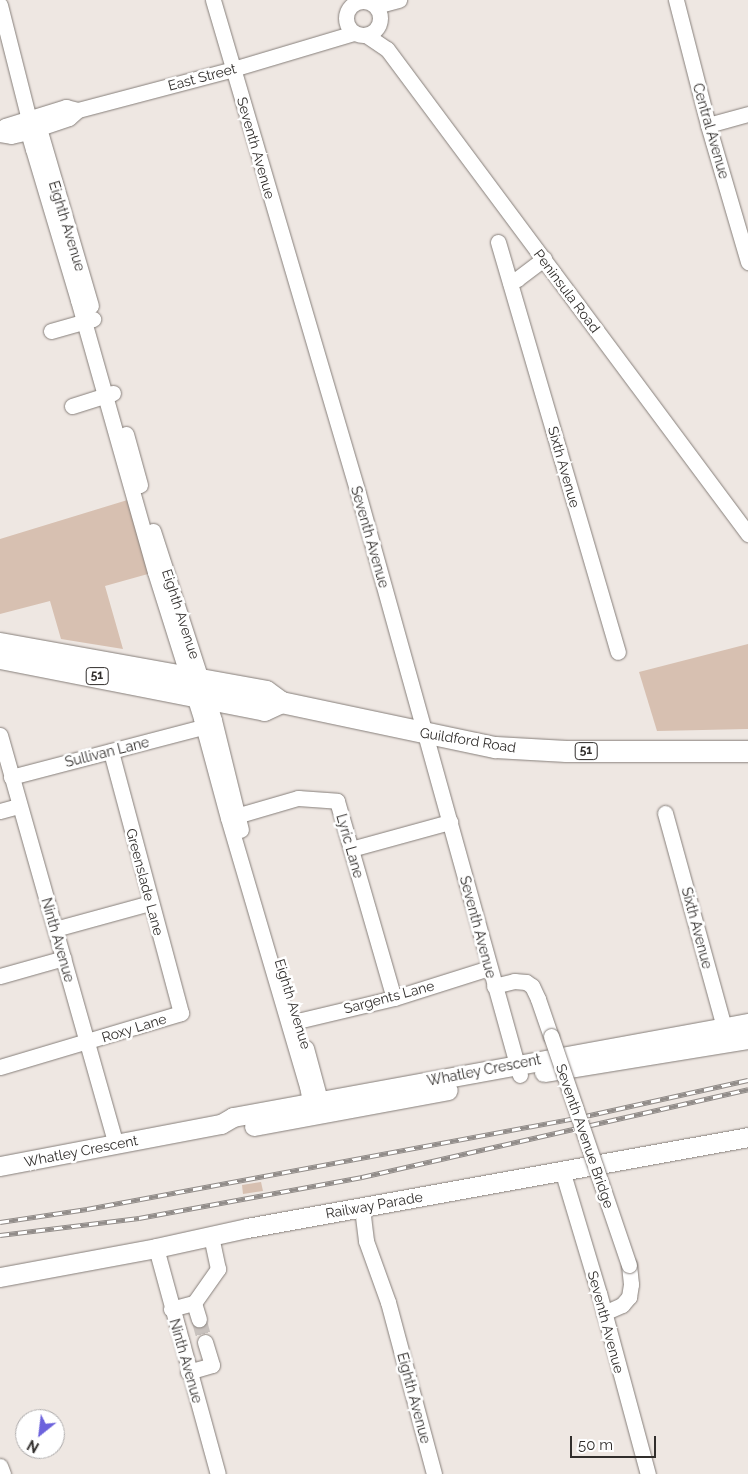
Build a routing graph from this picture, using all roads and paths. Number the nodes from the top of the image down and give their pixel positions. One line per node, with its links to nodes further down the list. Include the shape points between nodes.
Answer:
1 (213, 0): 11 (street, Seventh Avenue)
2 (398, 0): 6 (street)
3 (676, 0): 13 (street, Central Avenue)
4 (0, 5): 10 (street, Eighth Avenue)
5 (350, 6): 6 (street, via 368,1); 7 (street, via 350,28); 8 (street, East Street)
6 (379, 15): 7 (street, via 372,33); 9 (street, Peninsula Road)
7 (360, 34): 8 (street, East Street); 9 (street, Peninsula Road)
8 (325, 40): 11 (street, East Street)
9 (387, 49): 18 (street, Peninsula Road)
10 (7, 62): 14 (street, Eighth Avenue)
11 (233, 69): 14 (street, East Street, via 78,110 69,118); 31 (street, Seventh Avenue)
12 (748, 114): 13 (street)
13 (708, 125): 19 (street, Central Avenue)
14 (32, 127): 15 (street, East Street, via 5,126); 16 (street, East Street, via 11,136); 21 (street, Eighth Avenue)
15 (0, 130)
16 (0, 134)
17 (498, 242): 20 (street, Sixth Avenue)
18 (544, 260): 20 (street); 25 (street, Peninsula Road)
19 (748, 262)
20 (510, 282): 27 (street, Sixth Avenue)
21 (89, 320): 22 (street); 23 (street, Eighth Avenue)
22 (51, 331)
23 (110, 394): 24 (street); 29 (street, Eighth Avenue)
24 (72, 406)
25 (748, 534)
26 (0, 643): 29 (highway, Guildford Road / 51)
27 (618, 652)
28 (0, 658): 29 (highway, Guildford Road / 51)
29 (197, 687): 30 (street, Eighth Avenue); 31 (highway, Guildford Road / 51, via 264,710 280,702); 39 (street, Eighth Avenue)
30 (203, 727): 34 (street, Sullivan Lane); 39 (street, Eighth Avenue)
31 (426, 734): 33 (highway, Guildford Road / 51, via 495,747 557,751); 40 (street, Seventh Avenue)
32 (0, 735): 35 (street, Ninth Avenue)
33 (748, 751)
34 (111, 752): 35 (street, Sullivan Lane); 42 (street, Greenslade Lane)
35 (11, 777): 36 (street, Ninth Avenue)
36 (20, 806): 37 (street); 43 (street, Ninth Avenue)
37 (0, 811)
38 (665, 813): 52 (street, Sixth Avenue)
39 (233, 817): 41 (street, Lyric Lane, via 298,798 337,801); 50 (street, Eighth Avenue, via 254,878)
40 (450, 822): 41 (street); 45 (street, Seventh Avenue)
41 (351, 850): 48 (street, Lyric Lane)
42 (150, 903): 43 (street); 49 (street, Greenslade Lane)
43 (55, 929): 44 (street, Ninth Avenue)
44 (64, 958): 46 (street); 54 (street, Ninth Avenue)
45 (489, 968): 47 (street, Seventh Avenue); 48 (street, Sargents Lane)
46 (0, 976)
47 (494, 986): 56 (street, Seventh Avenue); 68 (street, Seventh Avenue Bridge, bridge, via 514,981 532,986 629,1265 631,1284 628,1297 622,1305)
48 (394, 998): 50 (street, Sargents Lane)
49 (181, 1013): 54 (street, Roxy Lane)
50 (293, 1022): 57 (street, Eighth Avenue)
51 (748, 1023): 52 (main road, Whatley Crescent)
52 (726, 1035): 53 (main road, Whatley Crescent); 56 (main road, Whatley Crescent)
53 (748, 1039)
54 (87, 1042): 55 (street, Roxy Lane); 59 (street, Ninth Avenue)
55 (0, 1067)
56 (518, 1070): 57 (main road, Whatley Crescent)
57 (317, 1108): 59 (main road, Whatley Crescent, via 234,1117 221,1124)
58 (748, 1136): 61 (main road, Railway Parade)
59 (116, 1144): 60 (main road, Whatley Crescent)
60 (0, 1166)
61 (562, 1170): 62 (main road, Railway Parade); 68 (street, Seventh Avenue)
62 (362, 1208): 63 (main road, Railway Parade); 73 (street, Eighth Avenue, via 366,1241 388,1302)
63 (211, 1237): 64 (main road, Railway Parade); 66 (street, via 218,1269)
64 (156, 1248): 65 (main road, Railway Parade); 67 (street, Ninth Avenue)
65 (0, 1277)
66 (194, 1303): 67 (street); 69 (street)
67 (171, 1309): 71 (street, Ninth Avenue)
68 (604, 1313): 74 (street, Seventh Avenue)
69 (199, 1320)
70 (205, 1342): 71 (street, via 212,1365)
71 (188, 1372): 72 (street, Ninth Avenue)
72 (218, 1474)
73 (434, 1474)
74 (648, 1474)

